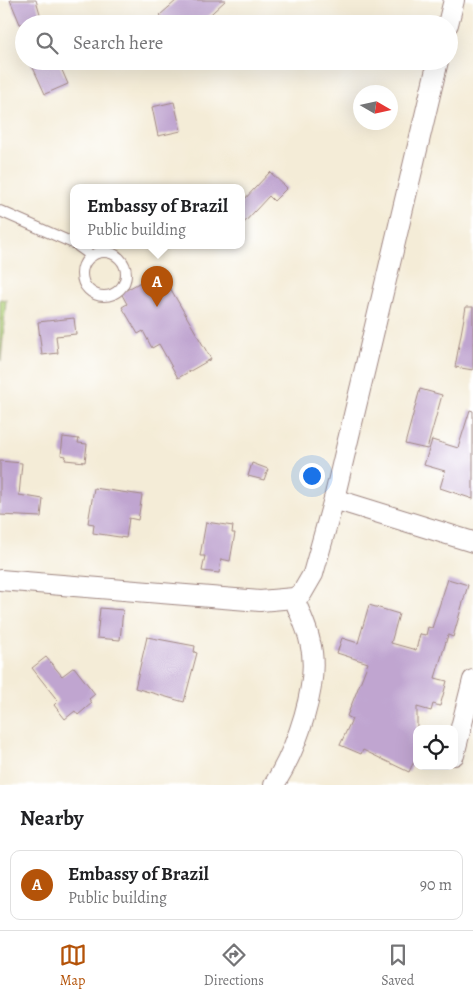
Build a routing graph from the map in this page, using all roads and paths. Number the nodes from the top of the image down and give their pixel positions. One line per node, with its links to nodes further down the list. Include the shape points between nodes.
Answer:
1 (454, 0): 2 (street)
2 (450, 15)
3 (436, 70): 8 (street)
4 (0, 211): 5 (lane)
5 (70, 242)
6 (82, 249): 7 (lane)
7 (92, 256): 7 (lane, via 103,252 116,255 124,264 127,276 122,288 111,295 99,296 88,289 82,278 84,265)
8 (334, 499): 9 (street); 11 (street, via 313,574 302,593)
9 (473, 542)
10 (0, 580): 11 (street, via 260,601)
11 (294, 598): 14 (street, via 310,642 313,681 296,737)
12 (473, 680): 13 (street)
13 (458, 739)
14 (274, 785)

